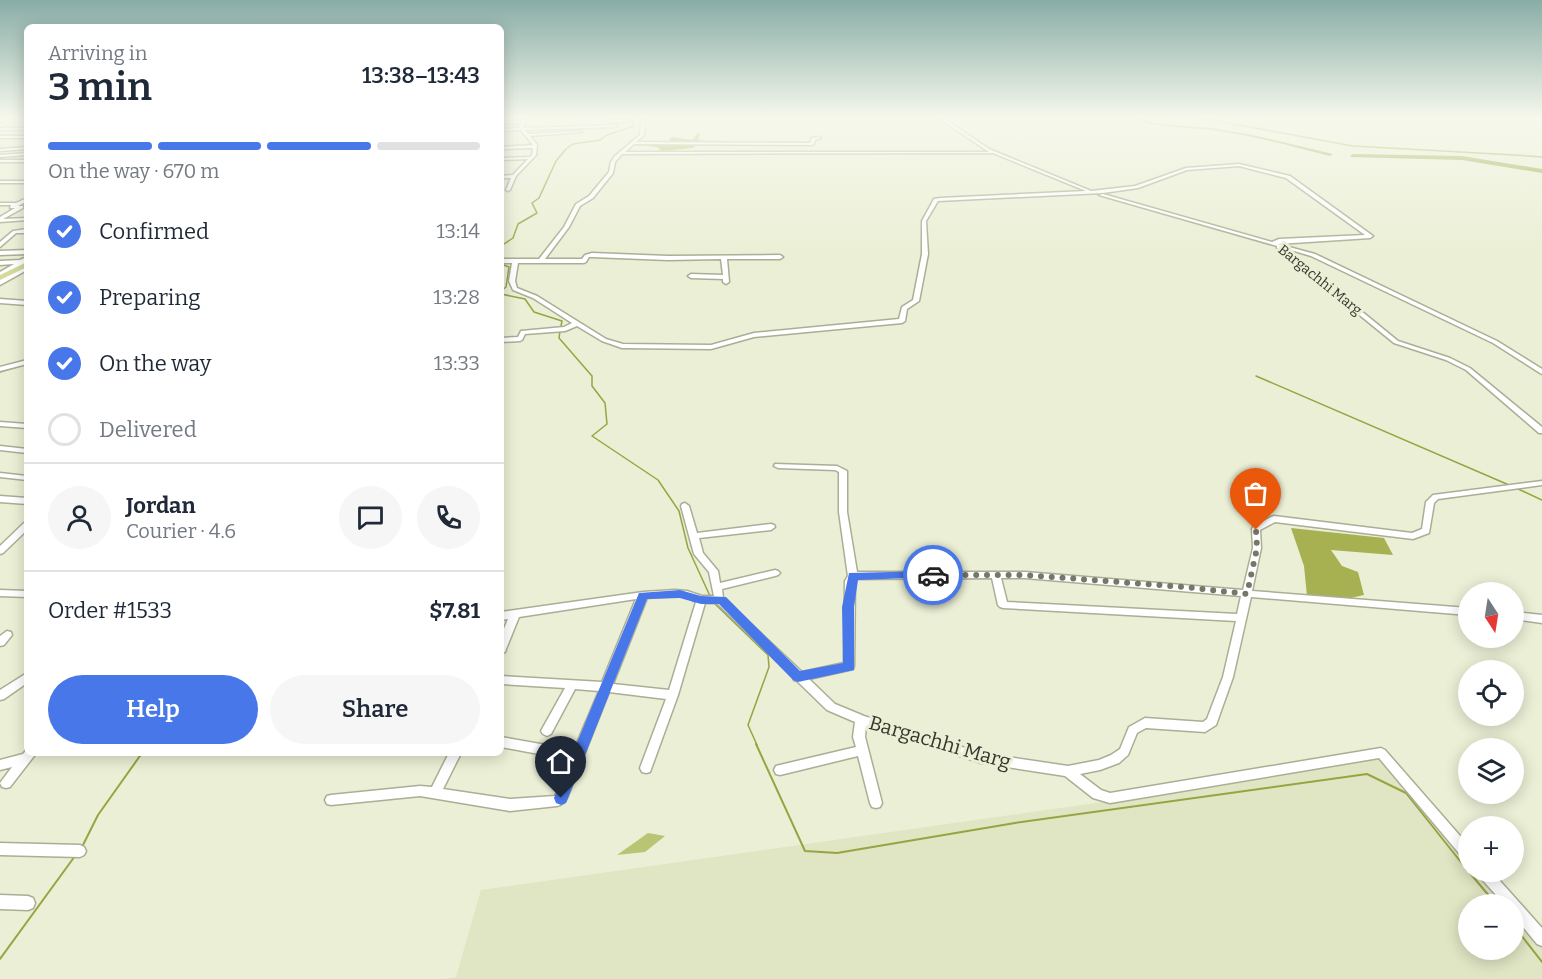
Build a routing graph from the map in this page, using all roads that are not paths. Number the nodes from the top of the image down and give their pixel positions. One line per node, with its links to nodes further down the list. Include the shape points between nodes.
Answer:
1 (525, 165): 4 (street)
2 (612, 165): 24 (street, via 607,178 591,198 578,205)
3 (1023, 165): 9 (street)
4 (514, 176): 5 (street); 8 (street)
5 (504, 177)
6 (0, 182): 7 (street)
7 (24, 182)
8 (508, 190)
9 (1093, 193): 16 (street); 16 (street, Bargachhi Marg, via 1136,188 1186,169 1239,165 1288,177 1370,236); 35 (street, via 936,200 924,221 925,254 916,301 904,308 903,320 899,322 754,335 718,346 684,348 612,344)
10 (24, 200): 12 (street)
11 (0, 204): 12 (street)
12 (16, 204): 14 (street, via 12,207 21,207)
13 (24, 219): 14 (street)
14 (0, 220)
15 (24, 231): 17 (street, via 15,232)
16 (1276, 244): 39 (street, via 1313,255 1495,342); 42 (street, Bargachhi Marg, via 1396,342 1468,369)
17 (0, 245)
18 (24, 252): 19 (street)
19 (0, 253)
20 (780, 256): 21 (street)
21 (724, 258): 24 (street, via 592,255 584,261); 30 (street, via 725,280)
22 (504, 261): 23 (street)
23 (515, 262): 24 (street); 35 (street, via 515,289)
24 (540, 262)
25 (0, 263): 26 (street)
26 (24, 263)
27 (24, 264): 32 (main road)
28 (24, 265): 31 (street)
29 (24, 276): 31 (street)
30 (691, 276)
31 (11, 277): 32 (street)
32 (0, 278)
33 (0, 301): 34 (street)
34 (24, 303)
35 (577, 323): 36 (street, via 565,329 524,332 520,339)
36 (504, 340)
37 (24, 363): 38 (street)
38 (0, 369)
39 (1542, 372)
40 (0, 424): 41 (street)
41 (24, 426)
42 (1542, 431)
43 (0, 448): 44 (street)
44 (24, 451)
45 (778, 466): 57 (street, via 843,471 843,512)
46 (0, 475): 47 (street)
47 (24, 478)
48 (1542, 483): 61 (street, Bargachhi Marg, via 1436,497 1430,502 1426,531 1413,536 1274,519 1256,530 1257,548)
49 (0, 499): 50 (street)
50 (24, 501)
51 (685, 506): 54 (street)
52 (771, 527): 54 (street)
53 (24, 528): 55 (street)
54 (694, 536): 63 (street, via 699,554 713,571)
55 (0, 551)
56 (775, 573): 63 (street)
57 (853, 576): 58 (street); 71 (street, via 848,607 849,666)
58 (996, 576): 61 (street, via 1094,580); 68 (street, via 1003,605)
59 (0, 593): 60 (street)
60 (24, 594)
61 (1247, 594): 64 (street); 68 (street, Bargachhi Marg)
62 (643, 595): 63 (street); 65 (street); 75 (street)
63 (711, 597): 71 (street, Bargachhi Marg); 76 (street)
64 (1458, 611)
65 (515, 614): 66 (street); 70 (street)
66 (504, 616)
67 (1524, 617): 69 (street)
68 (1239, 618): 88 (street, Bargachhi Marg, via 1228,677 1212,722 1205,727 1140,724 1133,730 1124,752 1115,759)
69 (1542, 619)
70 (504, 642)
71 (798, 677): 78 (street, Bargachhi Marg, via 831,706)
72 (24, 679): 77 (street)
73 (504, 680): 74 (street)
74 (572, 685): 75 (street); 79 (street)
75 (606, 687): 76 (street); 84 (street)
76 (673, 695): 86 (street)
77 (0, 696)
78 (861, 720): 81 (street); 88 (street, Bargachhi Marg, via 981,758)
79 (547, 731)
80 (504, 743): 84 (street)
81 (862, 750): 87 (street); 92 (street)
82 (28, 756): 85 (street); 89 (street)
83 (454, 756): 90 (street)
84 (578, 756): 90 (street, via 561,798 552,803 510,805)
85 (0, 765)
86 (646, 768)
87 (780, 770)
88 (1068, 771): 93 (street, via 1097,794 1110,798 1381,753)
89 (6, 783)
90 (435, 793): 91 (street, via 420,791)
91 (331, 800)
92 (876, 803)
93 (1458, 842)
94 (0, 849): 95 (street)
95 (80, 851)
96 (1493, 882): 97 (street)
97 (1503, 894)
98 (0, 902): 99 (street)
99 (28, 903)
100 (1524, 918): 101 (street)
101 (1542, 939)

